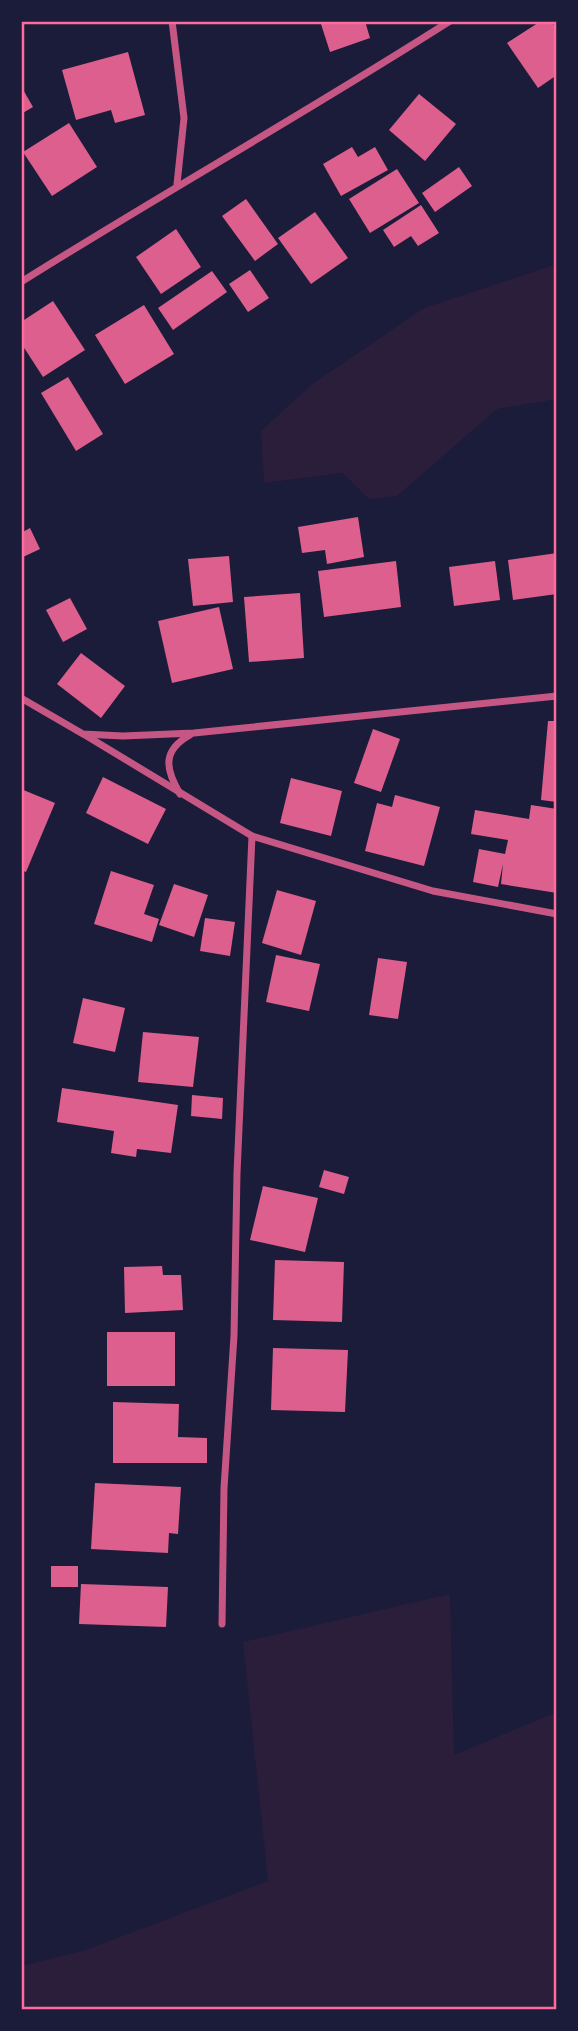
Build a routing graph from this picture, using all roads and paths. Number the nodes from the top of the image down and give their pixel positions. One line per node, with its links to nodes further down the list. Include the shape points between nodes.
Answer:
1 (172, 21): 3 (street, via 184,118)
2 (450, 21): 3 (street, via 348,86)
3 (177, 184): 4 (street)
4 (21, 282)
5 (557, 696): 7 (street)
6 (21, 698): 8 (street)
7 (194, 733): 8 (street); 9 (street, via 178,742 170,754 168,774)
8 (83, 734): 9 (street)
9 (182, 797): 10 (street)
10 (252, 836): 11 (street, via 433,891); 12 (street)
11 (557, 914)
12 (222, 1624)

